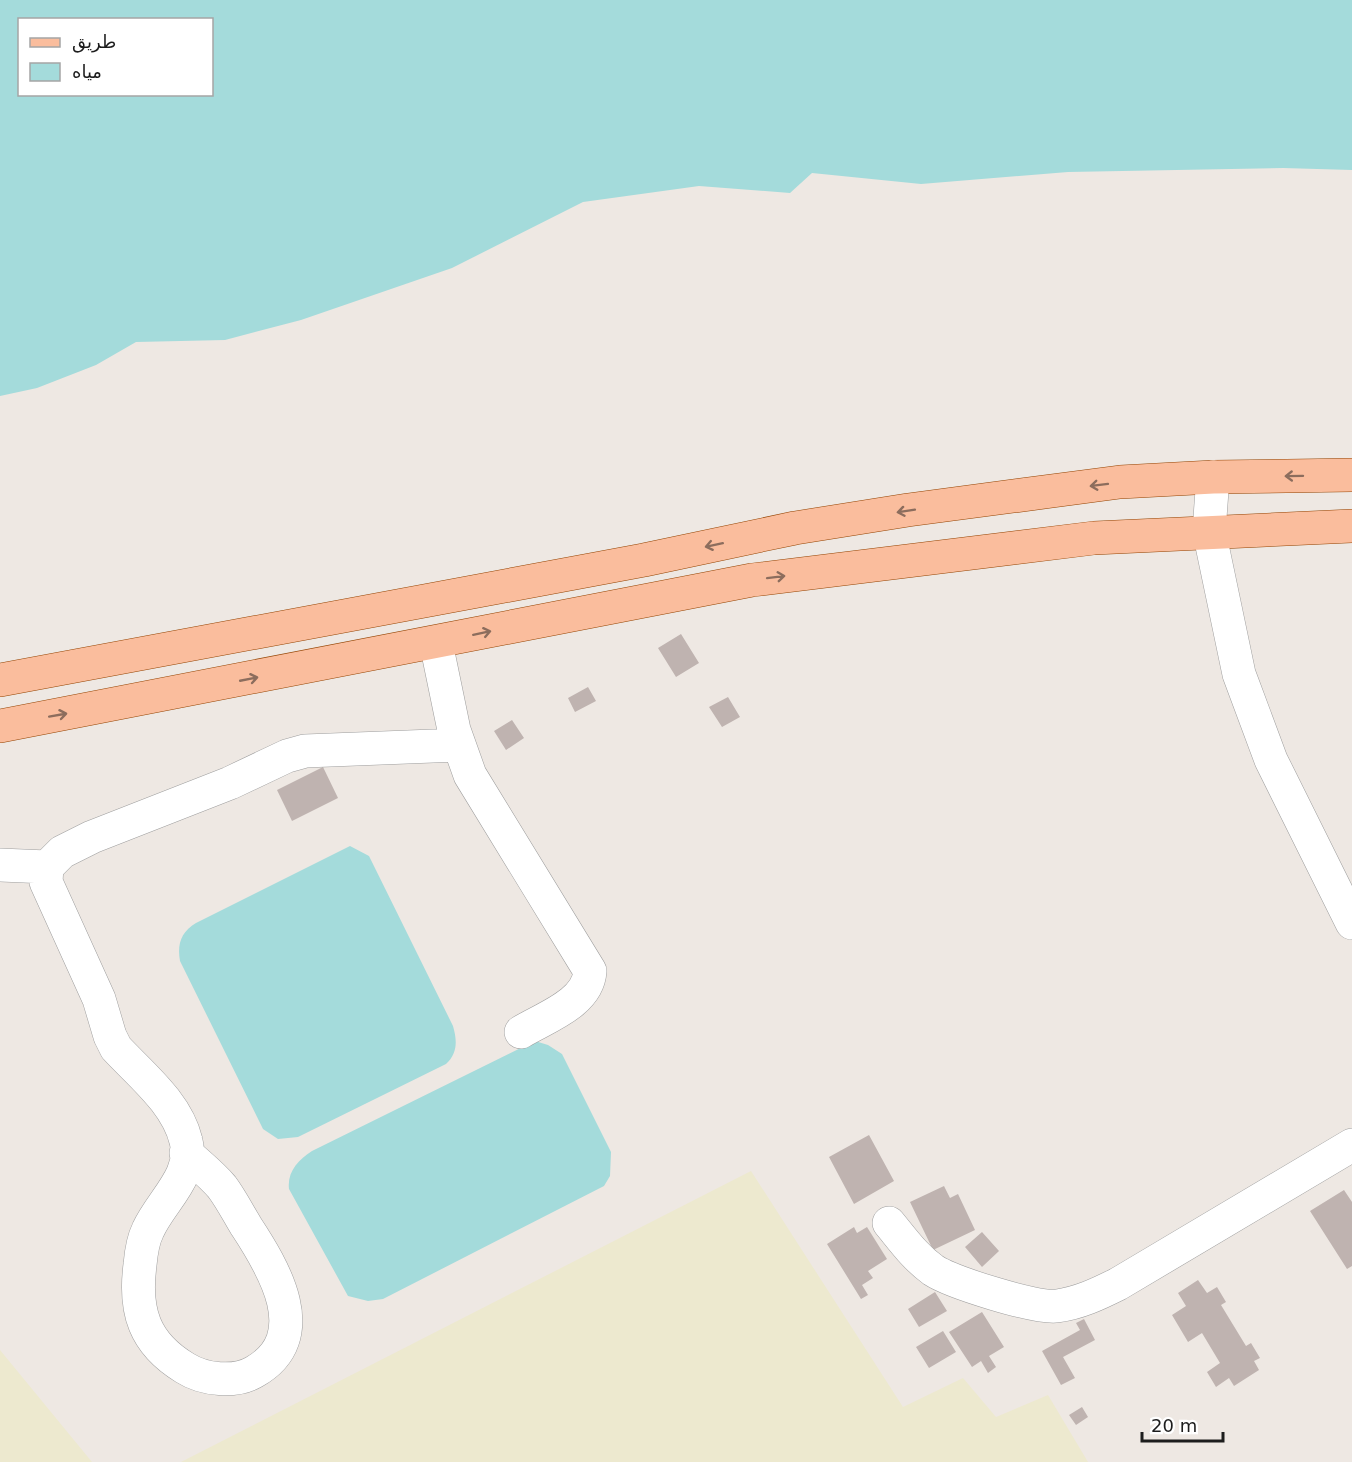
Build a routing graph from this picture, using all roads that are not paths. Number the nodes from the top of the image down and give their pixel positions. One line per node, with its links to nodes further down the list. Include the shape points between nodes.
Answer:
1 (1352, 475): 2 (main road, one-way to 2)
2 (1213, 477): 4 (street); 5 (main road, one-way to 5, via 1109,483 807,526)
3 (1352, 526): 4 (main road)
4 (1209, 531): 6 (main road, one-way to 4, via 752,580 1094,538); 12 (street, via 1239,674 1280,780)
5 (431, 598): 6 (main road); 7 (main road)
6 (436, 643): 8 (main road, one-way to 6); 9 (street)
7 (0, 680)
8 (0, 726)
9 (459, 745): 11 (street, via 305,751 287,756 230,783 92,837 62,852); 13 (street, via 470,775 590,971 589,984 575,1000)
10 (0, 865): 11 (street)
11 (47, 867): 15 (street, via 46,882 99,999 110,1036 116,1048 172,1109 187,1142)
12 (1352, 923)
13 (521, 1032)
14 (1352, 1145): 16 (street, via 1118,1284 1082,1301 1054,1306 986,1290 936,1271 918,1258)
15 (186, 1153): 15 (street, via 222,1186 270,1263 283,1296 284,1336 262,1367 245,1377 220,1379 190,1371 164,1356 139,1311 137,1289 147,1230 178,1183)
16 (889, 1223)

